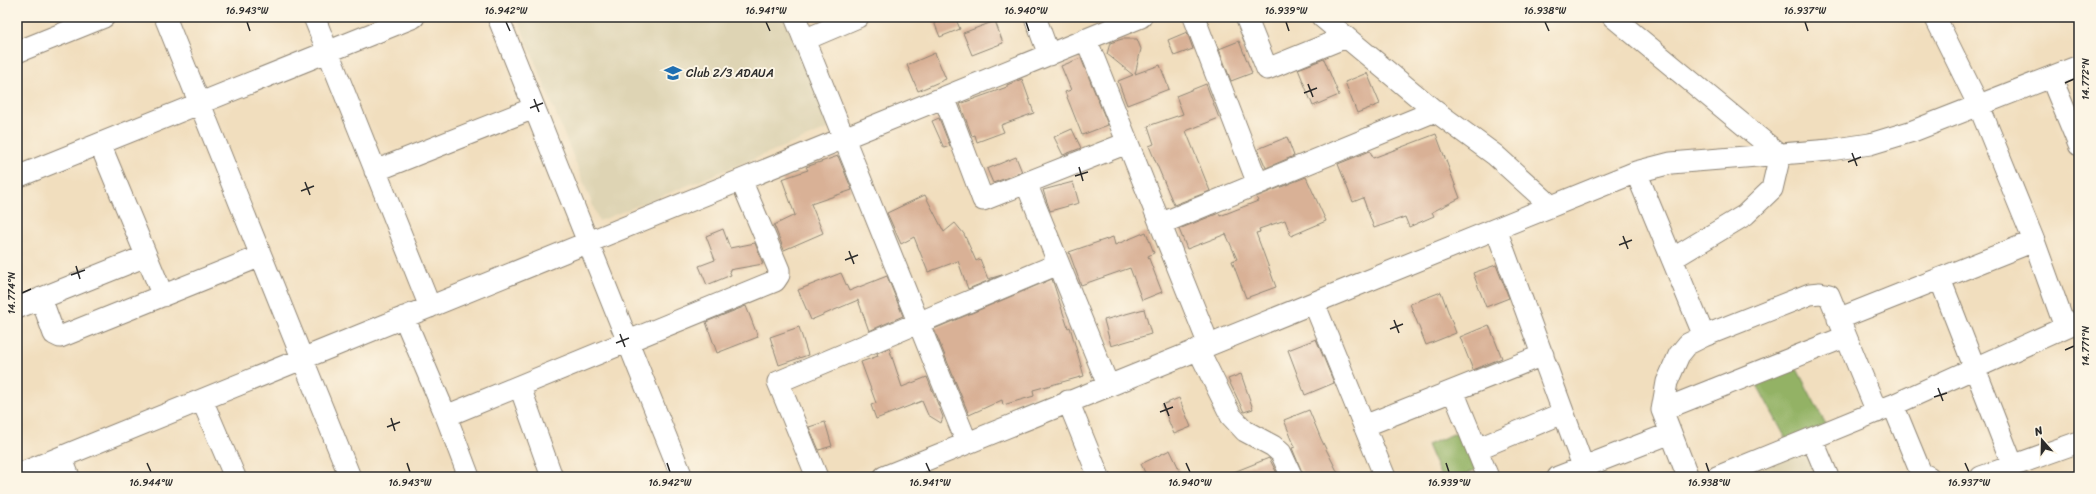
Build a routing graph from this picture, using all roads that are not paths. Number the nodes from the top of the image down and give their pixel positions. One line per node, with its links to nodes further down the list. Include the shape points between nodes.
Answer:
1 (104, 17): 18 (street)
2 (165, 17): 24 (street)
3 (314, 17): 19 (street)
4 (414, 17): 19 (street)
5 (498, 17): 26 (street)
6 (795, 17): 17 (street)
7 (858, 17): 17 (street)
8 (1035, 17): 20 (street)
9 (1142, 17): 16 (street)
10 (1194, 17): 38 (street)
11 (1246, 17): 15 (street, via 1267,69)
12 (1322, 17): 15 (street)
13 (1613, 17): 32 (street)
14 (1937, 18): 25 (street)
15 (1346, 37): 27 (street)
16 (1086, 39): 20 (street); 29 (street)
17 (804, 40): 28 (street)
18 (17, 52)
19 (328, 52): 24 (street); 33 (street)
20 (1049, 54): 23 (street)
21 (2079, 66): 22 (street)
22 (2051, 77): 25 (street); 31 (street)
23 (944, 97): 28 (street); 37 (street, via 983,200)
24 (200, 103): 30 (street); 45 (street)
25 (1979, 106): 32 (street, via 1870,144); 42 (street)
26 (534, 108): 33 (street); 43 (street)
27 (1435, 111): 38 (street); 39 (street, via 1494,155)
28 (844, 138): 36 (street); 55 (street)
29 (1127, 143): 37 (street); 40 (street)
30 (100, 144): 35 (street); 44 (street)
31 (2079, 146)
32 (1780, 155): 34 (street, via 1671,163); 46 (street, via 1772,189 1745,215)
33 (375, 171): 52 (street)
34 (1636, 172): 39 (street); 46 (street)
35 (17, 177)
36 (741, 180): 43 (street); 59 (street, via 779,270 775,282)
37 (1026, 183): 47 (street)
38 (1258, 184): 40 (street)
39 (1550, 205): 41 (street)
40 (1160, 224): 60 (street)
41 (1496, 229): 51 (street); 61 (street)
42 (2034, 241): 48 (street); 56 (street)
43 (588, 242): 52 (street); 59 (street)
44 (146, 256): 49 (street); 50 (street)
45 (261, 256): 49 (street); 62 (street)
46 (1672, 259): 58 (street)
47 (1058, 264): 55 (street); 64 (street)
48 (1940, 279): 57 (street); 63 (street)
49 (162, 296): 50 (street, via 60,337 54,334)
50 (41, 298): 53 (street)
51 (1314, 303): 60 (street); 73 (street)
52 (430, 307): 54 (street)
53 (17, 308)
54 (404, 317): 62 (street); 72 (street)
55 (918, 323): 76 (street); 89 (street, via 778,382)
56 (2072, 324): 63 (street)
57 (1842, 328): 58 (street, via 1829,295 1820,293 1810,294); 69 (street); 70 (street)
58 (1704, 336): 70 (street, via 1688,344 1679,355 1667,382)
59 (628, 343): 65 (street); 88 (street)
60 (1204, 347): 64 (street); 92 (street, via 1231,416 1245,432 1274,446 1281,453)
61 (1543, 355): 66 (street); 71 (street)
62 (303, 358): 67 (street); 86 (street)
63 (1974, 369): 69 (street); 80 (street)
64 (1108, 385): 68 (street)
65 (520, 387): 72 (street); 83 (street)
66 (1453, 391): 73 (street); 78 (street)
67 (202, 400): 79 (street); 85 (street)
68 (1068, 401): 76 (street); 91 (street)
69 (1885, 408): 75 (street); 99 (street, via 1921,473)
70 (1662, 410): 74 (street)
71 (1563, 413): 78 (street); 81 (street)
72 (446, 416): 87 (street)
73 (1364, 426): 93 (street)
74 (1671, 434): 81 (street); 96 (street)
75 (1812, 439): 97 (street); 98 (street)
76 (967, 443): 90 (street)
77 (2079, 443): 80 (street)
78 (1477, 449): 94 (street)
79 (61, 457): 82 (street); 84 (street)
80 (2014, 466): 100 (street)
81 (1585, 472): 95 (street)
82 (17, 475)
83 (548, 476)
84 (69, 477)
85 (235, 477)
86 (350, 477)
87 (469, 477)
88 (682, 477)
89 (817, 477)
90 (884, 477)
91 (1099, 477)
92 (1292, 477)
93 (1385, 477)
94 (1488, 477)
95 (1558, 477)
96 (1688, 477)
97 (1717, 477)
98 (1828, 477)
99 (1929, 477)
100 (1981, 477)

